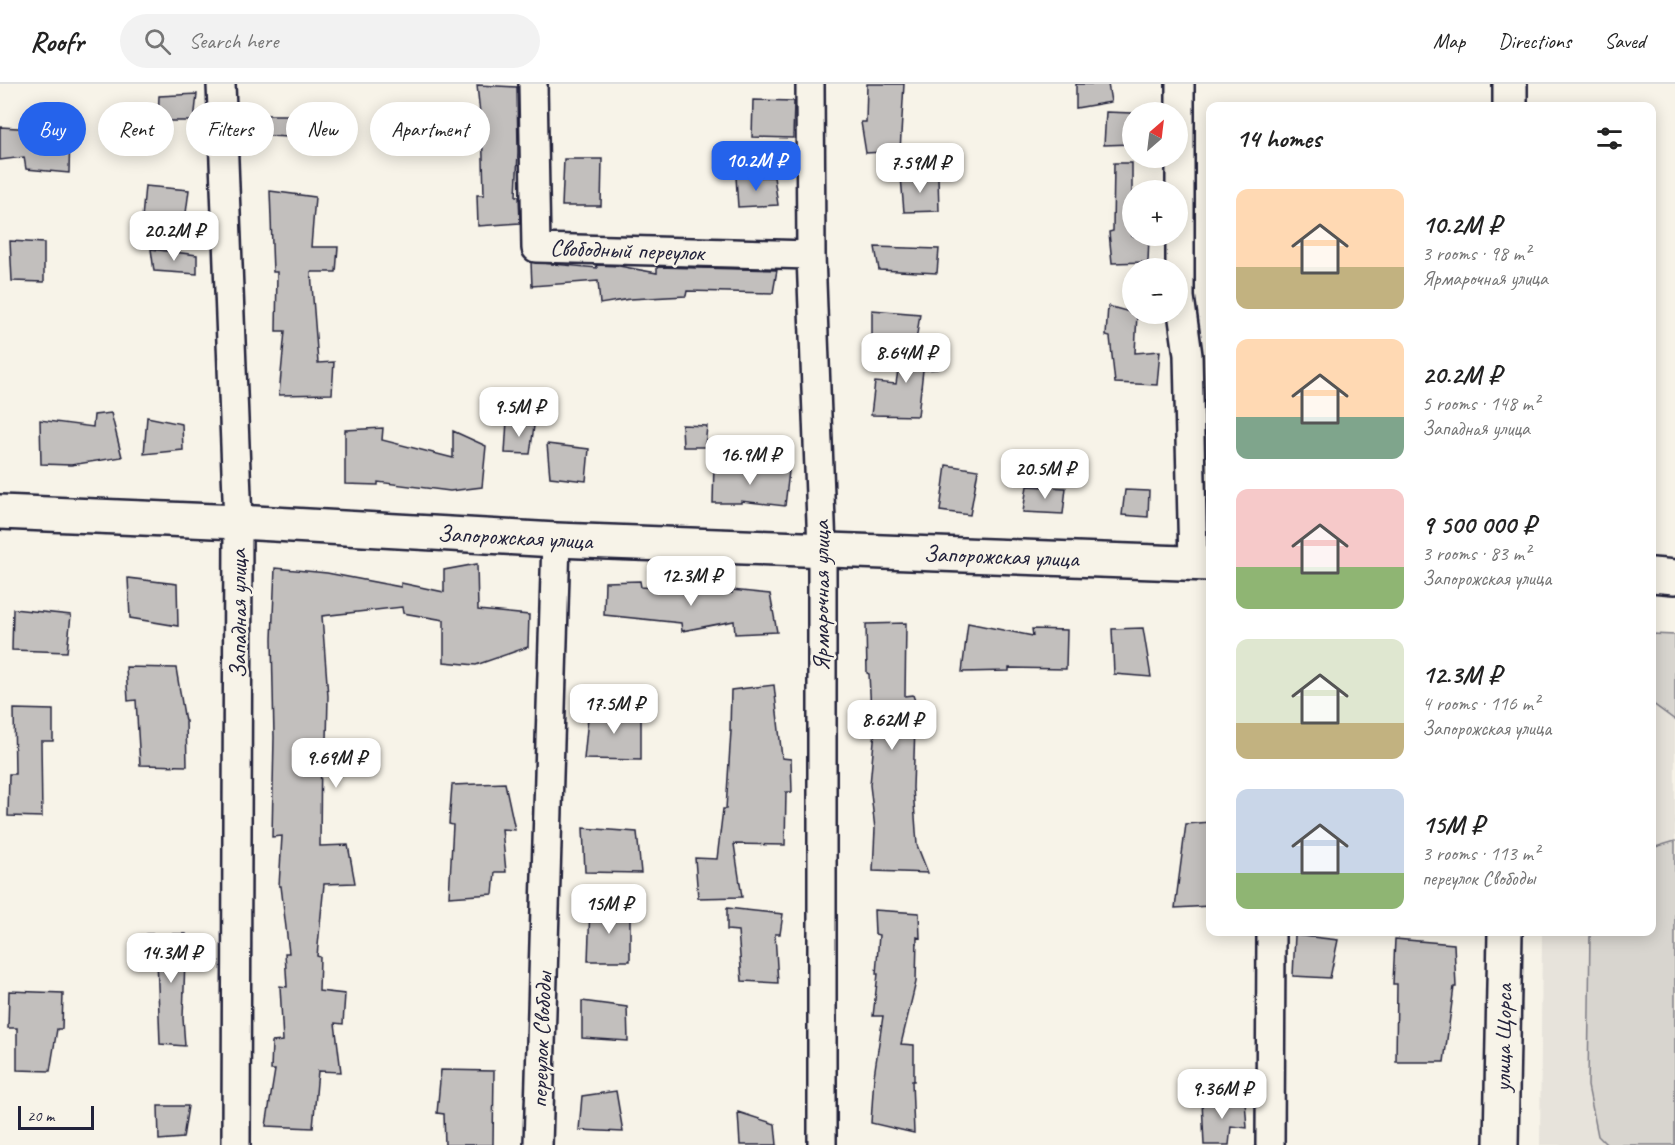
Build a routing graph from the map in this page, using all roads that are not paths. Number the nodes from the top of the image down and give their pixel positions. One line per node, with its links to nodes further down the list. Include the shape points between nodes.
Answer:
1 (221, 84): 9 (street, Западная улица)
2 (533, 84): 7 (street, Свободный переулок, via 536,248)
3 (810, 84): 7 (street, Ярмарочная улица)
4 (1180, 84): 12 (street, via 1180,297 1188,355)
5 (1510, 84): 6 (street)
6 (1510, 102)
7 (811, 255): 11 (street, Ярмарочная улица)
8 (0, 512): 9 (street, Запорожская улица)
9 (238, 522): 10 (street, Запорожская улица); 17 (street, Западная улица)
10 (555, 540): 11 (street, Запорожская улица); 18 (street, переулок Свободы)
11 (822, 549): 12 (street, Запорожская улица); 19 (street, Ярмарочная улица)
12 (1202, 564)
13 (1656, 575): 14 (street)
14 (1675, 577)
15 (1271, 936): 20 (street)
16 (1505, 936): 21 (street, улица Щорса)
17 (236, 1145)
18 (538, 1145)
19 (822, 1145)
20 (1270, 1145)
21 (1502, 1145)

